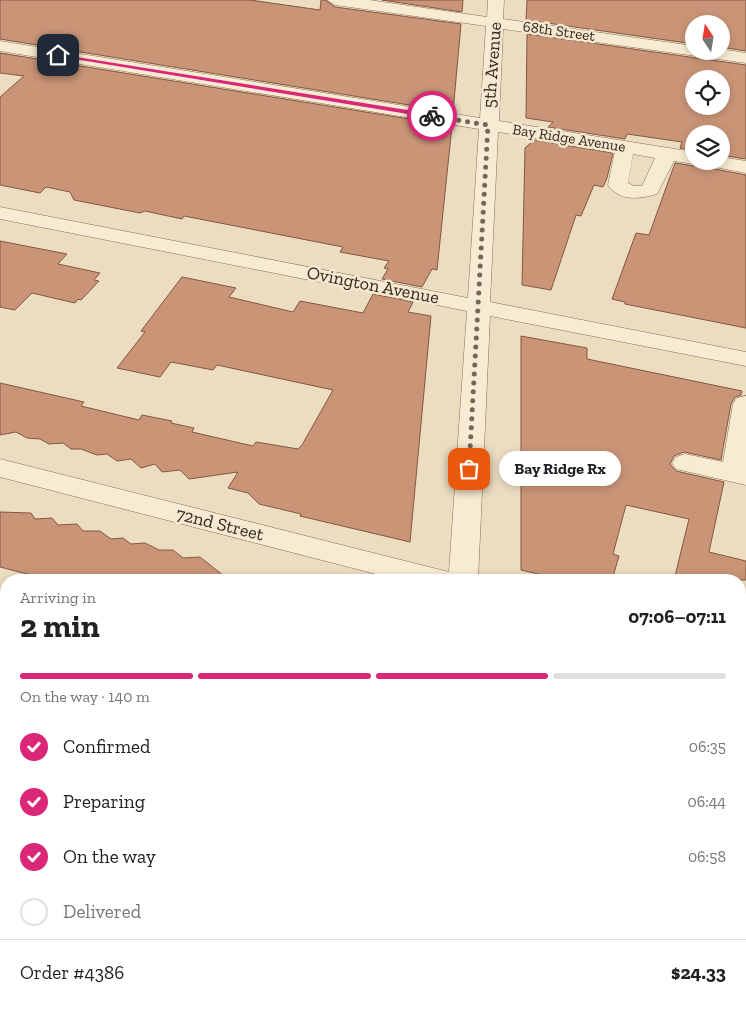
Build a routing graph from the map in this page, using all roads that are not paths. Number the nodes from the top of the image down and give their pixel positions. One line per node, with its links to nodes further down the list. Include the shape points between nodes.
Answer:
1 (336, 0): 3 (street, 68th Street)
2 (496, 0): 3 (street, 5th Avenue)
3 (495, 22): 5 (street, 68th Street); 8 (street, 5th Avenue)
4 (0, 46): 8 (street, Bay Ridge Avenue)
5 (685, 50)
6 (730, 56): 7 (street, 68th Street)
7 (746, 58)
8 (488, 125): 9 (street, Bay Ridge Avenue); 15 (street, 5th Avenue)
9 (625, 147): 10 (street, Bay Ridge Avenue); 10 (street, via 618,185 624,191 639,193 650,190)
10 (667, 154): 11 (street, Bay Ridge Avenue)
11 (685, 157)
12 (730, 164): 13 (street)
13 (746, 167)
14 (2, 216): 15 (street, Ovington Avenue)
15 (478, 306): 16 (street, Ovington Avenue); 22 (street, 5th Avenue)
16 (746, 358)
17 (746, 404): 20 (street)
18 (685, 463): 20 (street)
19 (0, 468): 21 (street, 72nd Street)
20 (740, 475)
21 (416, 574)
22 (463, 574)

